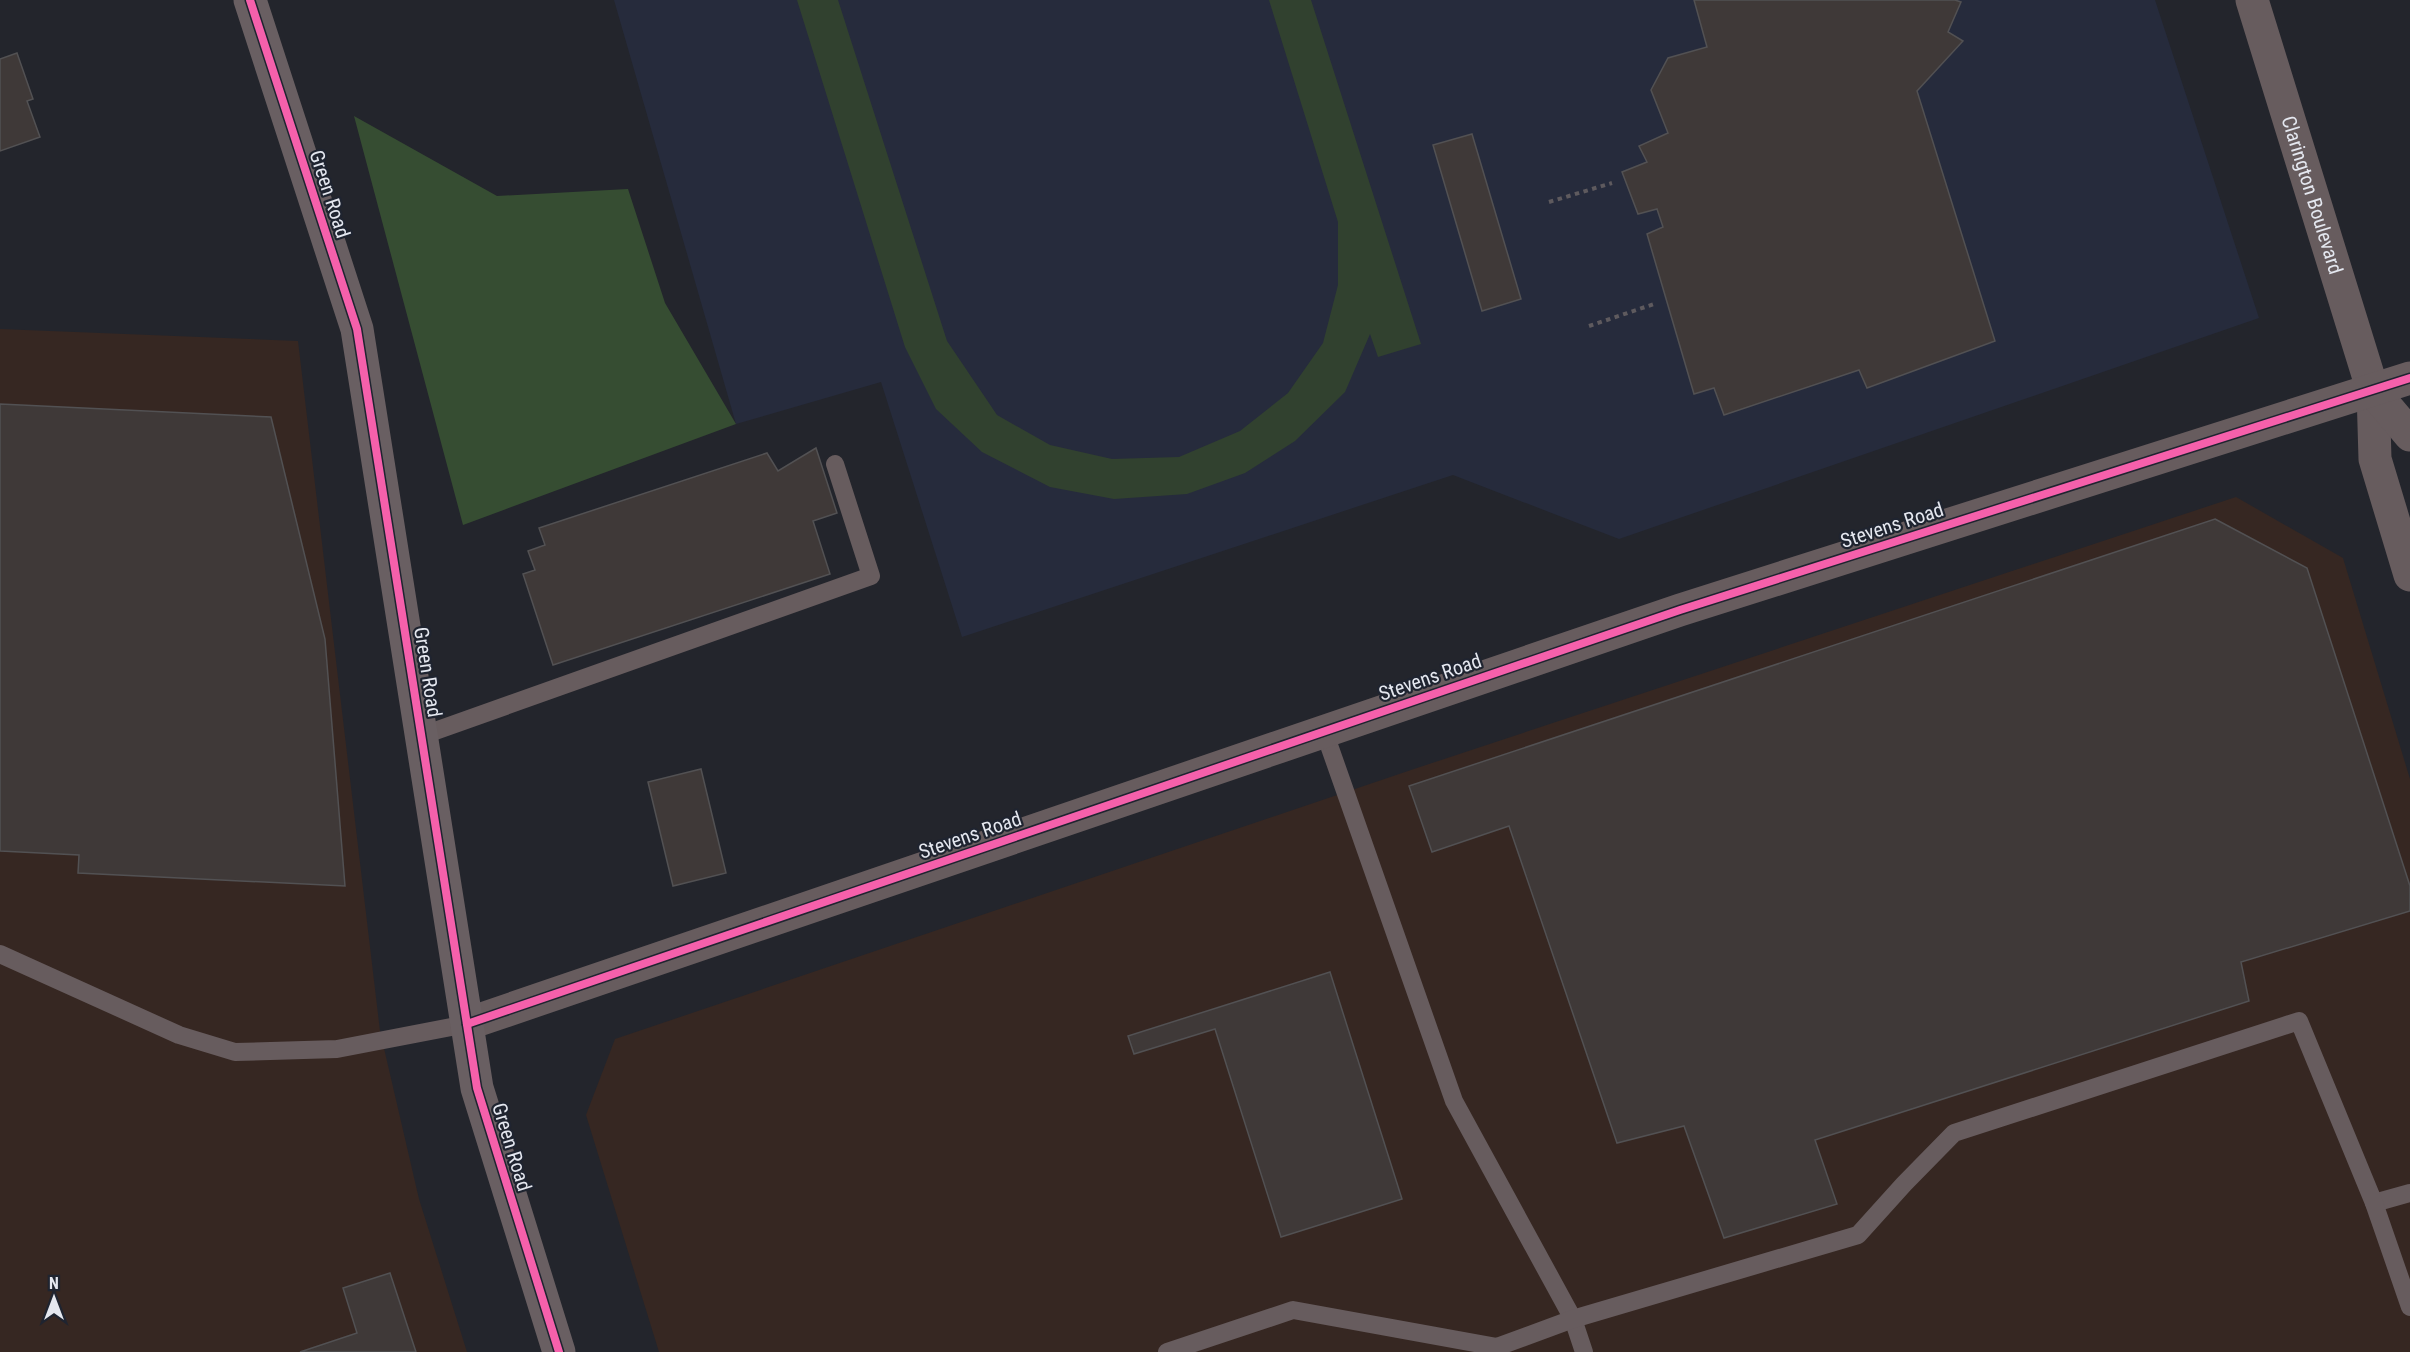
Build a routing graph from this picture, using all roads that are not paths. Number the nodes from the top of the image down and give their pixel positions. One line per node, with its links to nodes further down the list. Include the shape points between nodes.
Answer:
1 (250, 0): 9 (street, Green Road, via 357,329)
2 (2252, 0): 4 (street, Clarington Boulevard)
3 (2410, 378): 4 (street, Stevens Road)
4 (2373, 391): 5 (street, Clarington Boulevard); 7 (street, Clarington Boulevard, via 2375,459); 8 (street, Stevens Road, via 1680,610)
5 (2410, 435)
6 (835, 464): 9 (lane, via 871,576)
7 (2410, 575)
8 (1324, 731): 11 (street, Stevens Road); 15 (lane, via 1454,1101)
9 (421, 736): 11 (street, Green Road)
10 (0, 954): 11 (lane, via 179,1035 235,1052 337,1049)
11 (467, 1024): 16 (street, Green Road, via 477,1088)
12 (2410, 1193): 13 (lane)
13 (2374, 1203): 14 (lane); 15 (lane, via 2299,1021 1954,1133 1858,1235)
14 (2410, 1307)
15 (1574, 1319): 17 (lane, via 1497,1347 1293,1310); 18 (lane)
16 (559, 1352)
17 (1167, 1352)
18 (1584, 1352)

